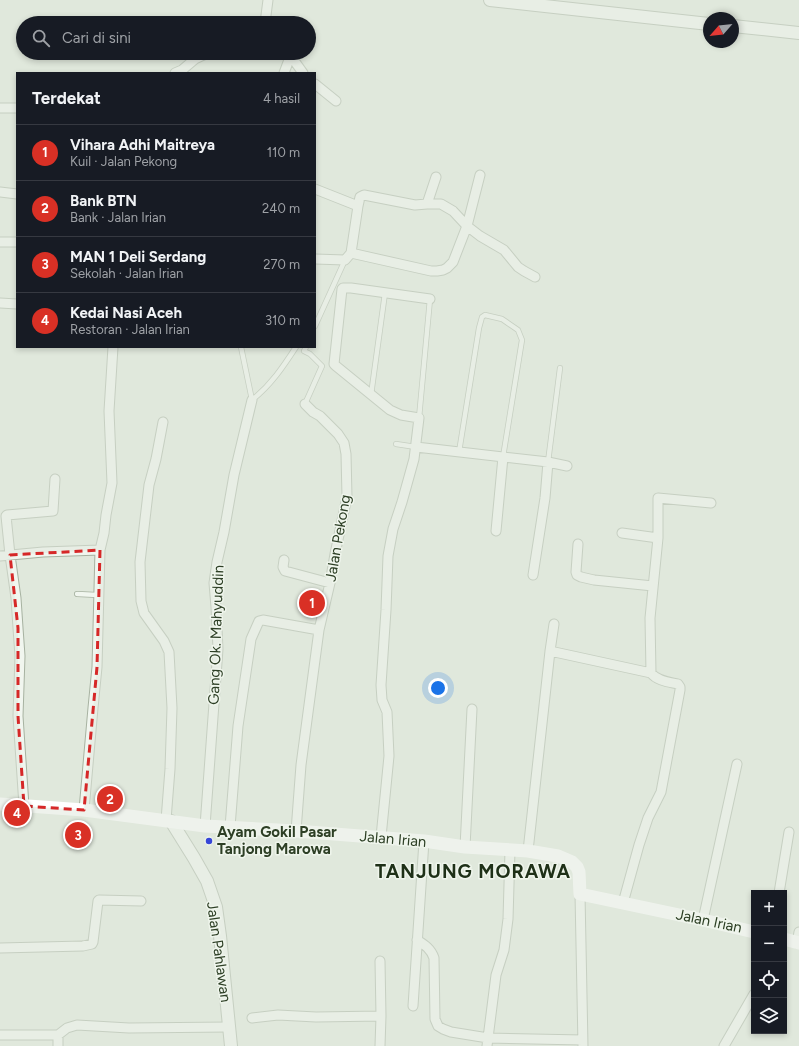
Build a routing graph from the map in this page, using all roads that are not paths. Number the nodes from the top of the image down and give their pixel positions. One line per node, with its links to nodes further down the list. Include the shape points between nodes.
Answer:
1 (268, 0): 3 (street)
2 (490, 0): 4 (street)
3 (266, 16)
4 (703, 23)
5 (739, 27): 6 (street)
6 (799, 33)
7 (194, 60): 10 (street)
8 (286, 60): 11 (street)
9 (293, 60): 12 (street)
10 (177, 72)
11 (284, 72)
12 (302, 72)
13 (316, 85): 14 (street)
14 (336, 101)
15 (0, 108): 16 (street)
16 (16, 108)
17 (480, 175): 24 (street)
18 (436, 177): 22 (street)
19 (316, 189): 23 (street)
20 (0, 192): 21 (street)
21 (16, 194)
22 (427, 204): 23 (street, via 415,205 364,195 360,197); 24 (street, via 441,204 449,208)
23 (358, 206): 27 (street)
24 (467, 226): 27 (street, via 453,262 441,271); 29 (street, via 504,250 518,267)
25 (0, 242): 26 (street)
26 (16, 242)
27 (348, 257): 28 (street); 34 (lane)
28 (316, 258)
29 (535, 277)
30 (385, 293): 31 (street); 40 (lane); 40 (street, via 342,289 334,364)
31 (430, 299): 43 (lane)
32 (0, 304): 33 (street)
33 (16, 304)
34 (316, 324)
35 (113, 348): 57 (street, via 109,411 112,482)
36 (241, 348): 41 (lane)
37 (295, 348): 41 (lane, via 271,382)
38 (306, 348): 42 (lane, via 304,351 322,366)
39 (560, 368): 49 (lane)
40 (371, 395): 43 (street, via 390,410)
41 (252, 400): 76 (street, Gang Ok. Mahyuddin, via 234,475 214,582 218,649)
42 (305, 404): 62 (street, Jalan Pekong, via 338,434 344,443 346,454 347,497)
43 (419, 418): 46 (street)
44 (163, 422): 75 (street, via 149,485 140,562 141,601 144,613 169,652 172,708)
45 (396, 444): 46 (lane)
46 (416, 447): 47 (street); 80 (street, via 392,529 388,556 381,685 382,700 387,712 389,756)
47 (459, 452): 48 (street); 48 (lane, via 479,328 485,315 502,319 518,330 522,340)
48 (503, 456): 49 (street); 53 (street)
49 (548, 462): 50 (street); 61 (street)
50 (567, 466)
51 (55, 479): 58 (street, via 53,511 6,516)
52 (711, 503): 55 (street, via 658,498)
53 (496, 531)
54 (622, 533): 55 (street)
55 (658, 538): 63 (street)
56 (578, 544): 63 (street, via 577,575 594,580)
57 (100, 550): 58 (street); 65 (street)
58 (10, 555): 59 (street); 73 (street, via 20,656 18,716)
59 (0, 556)
60 (284, 560): 62 (street, via 285,571)
61 (533, 575)
62 (330, 582): 67 (street, Jalan Pekong)
63 (653, 586): 69 (street, via 650,618)
64 (78, 594): 65 (lane)
65 (98, 595): 74 (street, via 97,667)
66 (554, 624): 68 (street)
67 (319, 630): 77 (street, via 259,621 251,639 238,726); 78 (street, Jalan Pekong, via 301,765)
68 (550, 652): 69 (street); 84 (street)
69 (651, 673): 88 (street, via 658,679 678,684 680,690 661,792 638,845)
70 (472, 709): 82 (street)
71 (737, 764): 89 (street)
72 (0, 804): 73 (main road, Jalan Irian)
73 (24, 806): 74 (main road, Jalan Irian)
74 (84, 810): 75 (main road, Jalan Irian)
75 (168, 821): 76 (main road, Jalan Irian); 98 (street, Jalan Pahlawan, via 207,881 216,907)
76 (205, 826): 77 (main road, Jalan Irian)
77 (230, 827): 78 (main road, Jalan Irian)
78 (296, 831): 80 (main road, Jalan Irian)
79 (789, 832): 85 (street)
80 (381, 837): 81 (main road, Jalan Irian)
81 (424, 841): 82 (main road, Jalan Irian); 91 (street)
82 (465, 847): 83 (main road, Jalan Irian)
83 (510, 850): 84 (main road, Jalan Irian); 101 (street, via 508,919 504,950 496,975)
84 (528, 851): 86 (main road, Jalan Irian, via 558,856 572,862 579,872)
85 (779, 890)
86 (580, 894): 88 (main road, Jalan Irian); 102 (street)
87 (141, 901): 92 (street, via 99,900 92,944)
88 (623, 903): 89 (main road, Jalan Irian)
89 (703, 920): 90 (main road, Jalan Irian)
90 (751, 931)
91 (417, 940): 95 (street); 101 (street, via 426,945 434,958 435,1019 438,1026)
92 (0, 948)
93 (380, 961): 96 (street)
94 (752, 998): 106 (street)
95 (413, 1006)
96 (381, 1016): 97 (street, via 278,1015); 105 (street)
97 (252, 1018)
98 (228, 1027): 100 (street, via 129,1028 77,1025 66,1028); 104 (street, Jalan Pahlawan)
99 (0, 1035): 100 (street)
100 (58, 1035): 103 (street)
101 (488, 1042): 102 (street)
102 (583, 1043)
103 (58, 1046)
104 (231, 1046)
105 (380, 1046)
106 (724, 1046)

